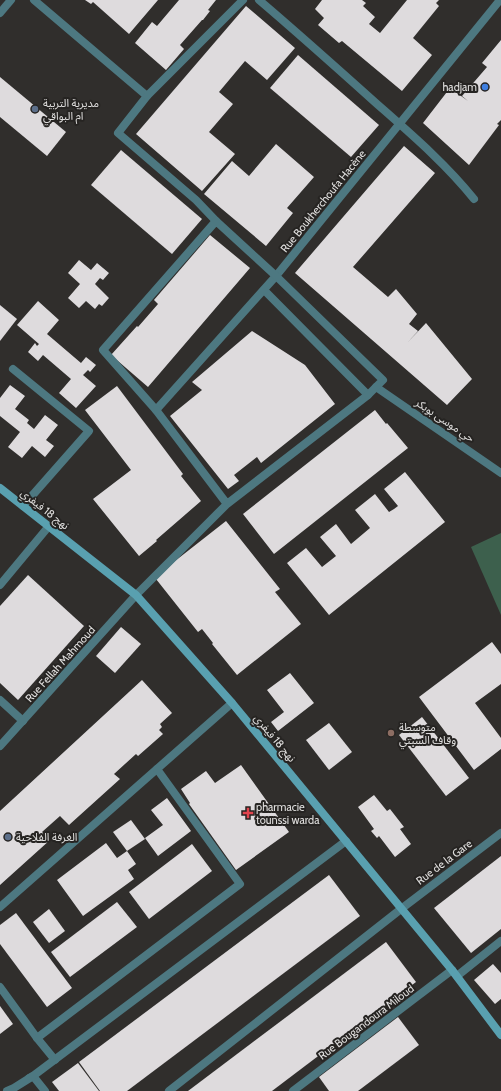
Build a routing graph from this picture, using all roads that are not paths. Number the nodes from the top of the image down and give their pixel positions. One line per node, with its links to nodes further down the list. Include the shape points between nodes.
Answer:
1 (11, 0): 6 (street)
2 (34, 0): 7 (street)
3 (243, 0): 7 (street)
4 (258, 0): 8 (street)
5 (500, 0): 8 (street, Rue Boukherchoufa Hacène)
6 (0, 13)
7 (147, 96): 10 (street, via 118,133 196,200)
8 (399, 123): 9 (street, via 457,178); 11 (street, Rue Boukherchoufa Hacène)
9 (474, 199)
10 (216, 221): 11 (street); 16 (street, via 103,350)
11 (276, 276): 12 (street, Rue Boukherchoufa Hacène); 14 (street, Rue Fellah Mahmoud, via 383,380)
12 (264, 290): 15 (street); 16 (street, Rue Boukherchoufa Hacène)
13 (13, 369): 20 (street, via 89,432)
14 (376, 386): 15 (street, Rue Fellah Mahmoud); 17 (street, حي موسى بوبكر)
15 (368, 395): 19 (street, Rue Fellah Mahmoud)
16 (156, 410): 19 (street)
17 (501, 473)
18 (0, 488): 20 (main road, نهج 18 فيفري)
19 (227, 504): 23 (street, Rue Fellah Mahmoud)
20 (23, 506): 21 (main road, نهج 18 فيفري)
21 (49, 526): 22 (street); 23 (main road, نهج 18 فيفري)
22 (0, 585)
23 (136, 595): 25 (main road, نهج 18 فيفري); 26 (street, Rue Fellah Mahmoud)
24 (0, 700): 26 (street)
25 (232, 703): 28 (street); 30 (main road, نهج 18 فيفري)
26 (24, 721): 27 (street, Rue Fellah Mahmoud)
27 (0, 746)
28 (157, 769): 31 (street); 37 (street, via 240,884)
29 (501, 833): 32 (street, Rue de la Gare)
30 (346, 842): 32 (main road, نهج 18 فيفري); 38 (street)
31 (0, 907)
32 (401, 909): 34 (main road, نهج 18 فيفري); 43 (street, Rue de la Gare)
33 (501, 940): 34 (street, Rue Bougandoura Miloud)
34 (455, 973): 36 (main road, نهج 18 فيفري); 44 (street, Rue Bougandoura Miloud)
35 (0, 987): 37 (street)
36 (501, 1035)
37 (37, 1038): 38 (street)
38 (54, 1060): 39 (street)
39 (33, 1076): 40 (street); 41 (street); 42 (street)
40 (7, 1091)
41 (13, 1091)
42 (45, 1091)
43 (169, 1091)
44 (293, 1091)

